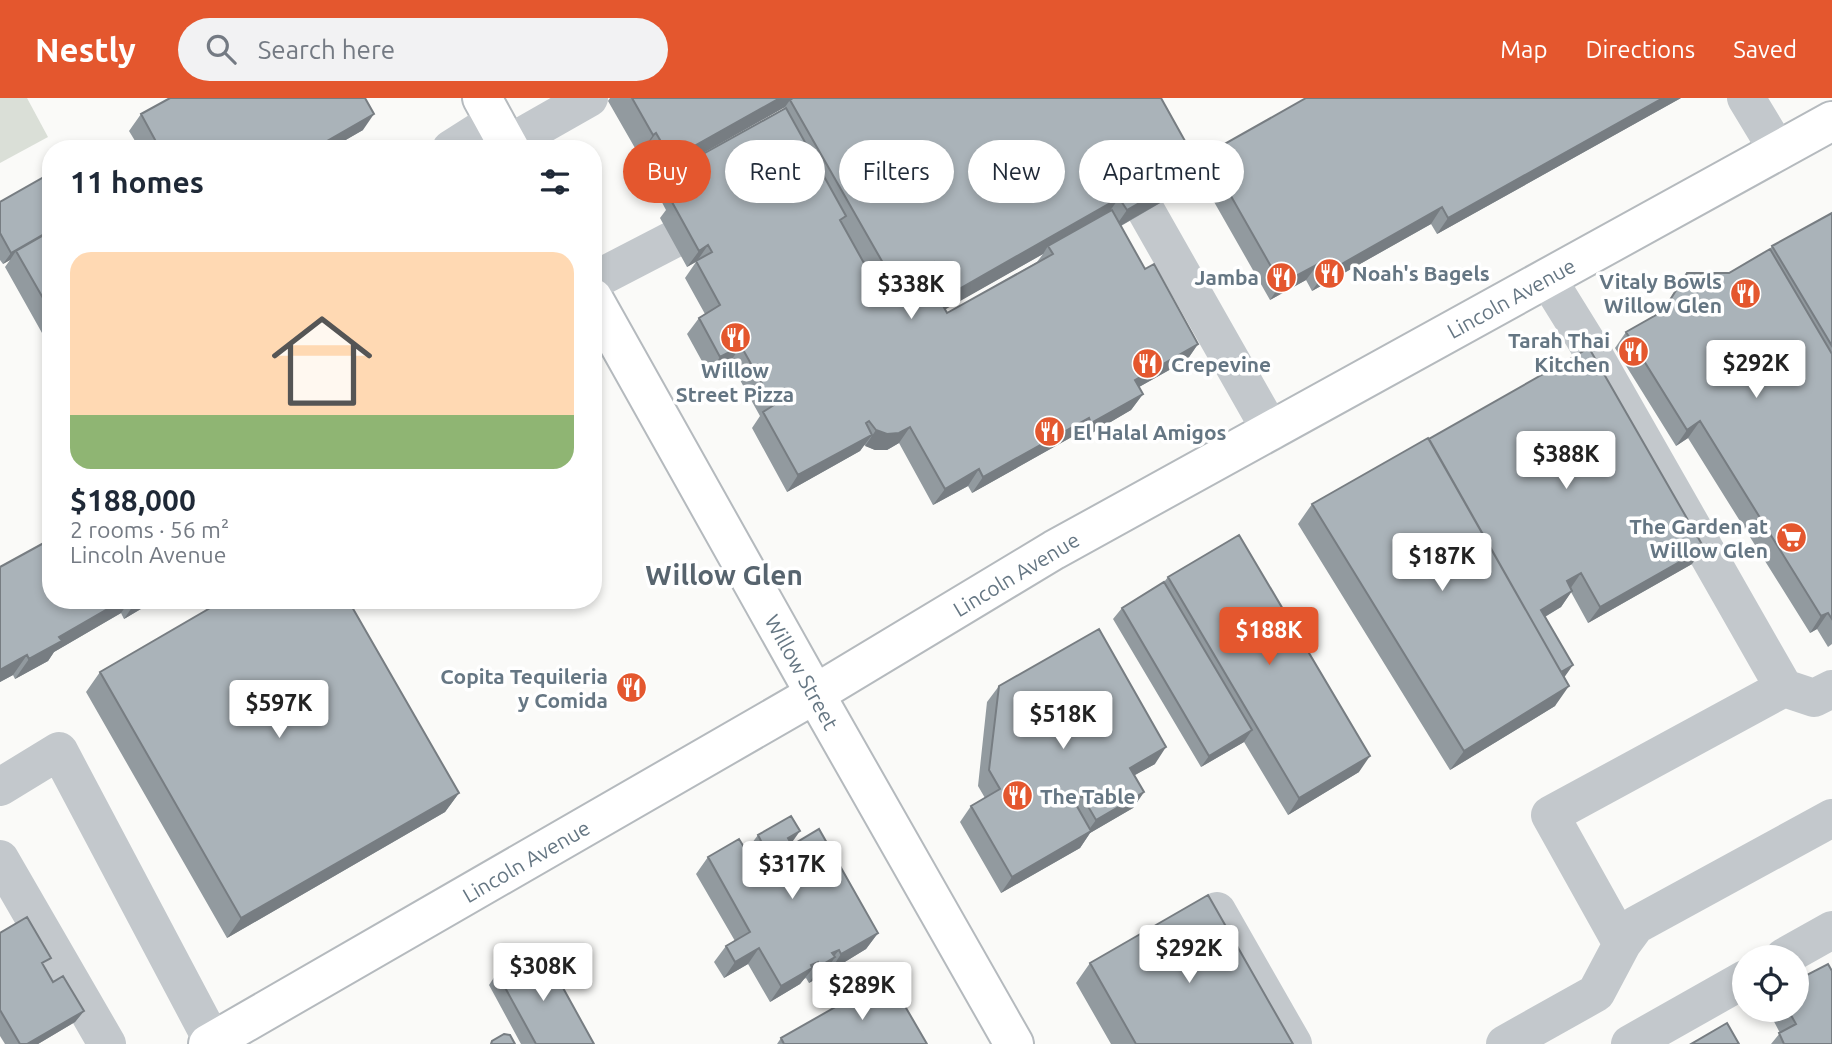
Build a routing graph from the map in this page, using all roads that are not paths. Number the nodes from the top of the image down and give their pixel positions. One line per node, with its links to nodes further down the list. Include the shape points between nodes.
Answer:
1 (589, 98): 4 (lane)
2 (1746, 98): 7 (lane)
3 (1832, 121): 7 (main road, Lincoln Avenue)
4 (499, 128): 6 (lane)
5 (1104, 134): 12 (lane)
6 (472, 140)
7 (1778, 150): 9 (main road, Lincoln Avenue)
8 (672, 240): 10 (lane)
9 (1547, 278): 12 (main road, Lincoln Avenue); 13 (lane)
10 (602, 300)
11 (602, 316): 15 (main road, Willow Street)
12 (1271, 431): 15 (main road, Lincoln Avenue, via 1054,550)
13 (1784, 688): 14 (lane, via 1814,698); 21 (lane, via 1550,815)
14 (1832, 689)
15 (815, 694): 24 (main road, Lincoln Avenue); 26 (main road, Willow Street)
16 (0, 786): 24 (lane, via 59,751)
17 (1832, 818): 21 (lane, via 1636,925)
18 (0, 859): 25 (lane)
19 (1217, 911): 27 (lane)
20 (1832, 930): 22 (lane)
21 (1622, 944): 28 (lane, via 1596,993)
22 (1805, 945)
23 (1732, 986): 29 (lane)
24 (212, 1043)
25 (107, 1044)
26 (1014, 1044)
27 (1293, 1044)
28 (1505, 1044)
29 (1630, 1044)

